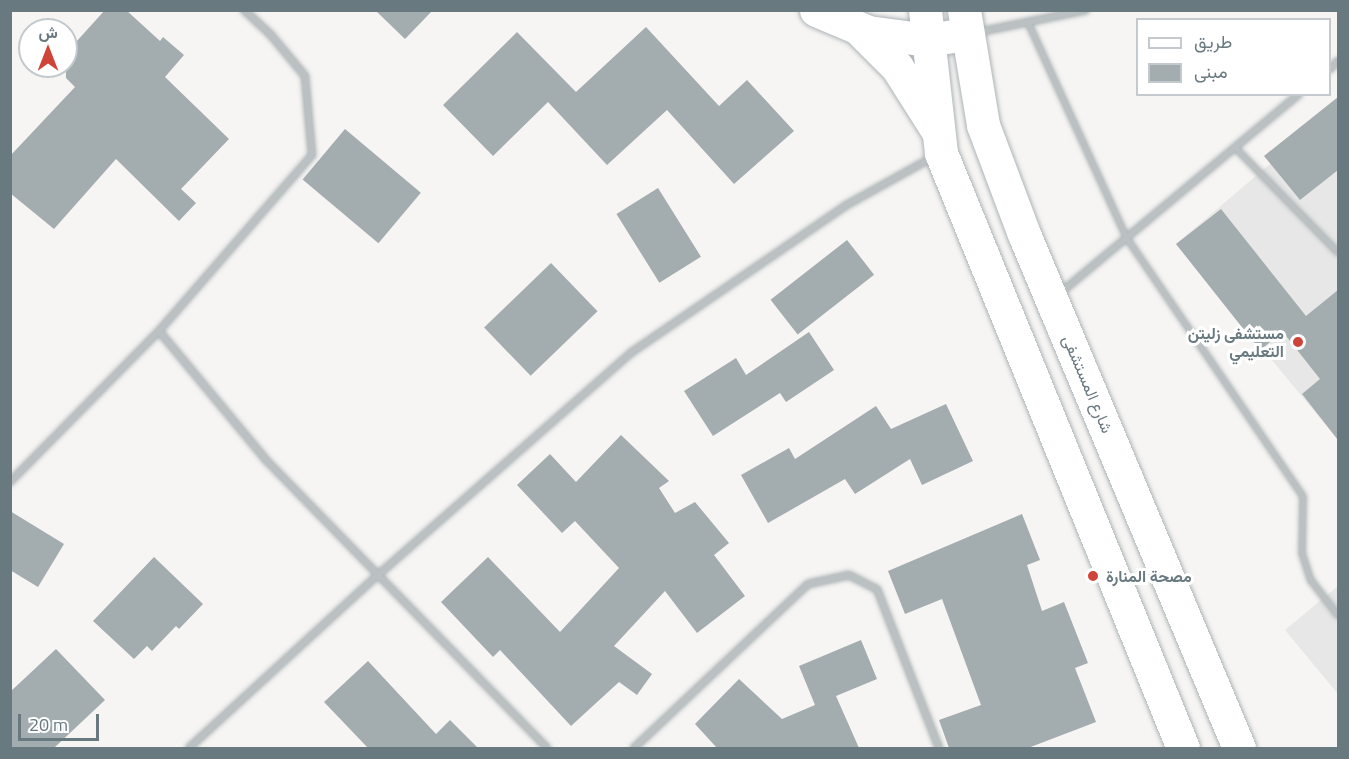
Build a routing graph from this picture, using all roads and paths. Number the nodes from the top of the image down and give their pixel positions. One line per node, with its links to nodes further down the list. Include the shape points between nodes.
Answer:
1 (244, 10): 14 (street, via 305,76 312,155)
2 (816, 10): 7 (main road)
3 (1086, 10): 6 (street)
4 (927, 18): 5 (main road); 7 (main road); 9 (main road)
5 (965, 22): 6 (street); 13 (main road, شارع المستشفى, via 983,125)
6 (1028, 22): 11 (lane)
7 (858, 28): 9 (main road, via 897,67)
8 (1297, 96): 10 (street)
9 (939, 141): 16 (street, via 632,352); 22 (main road)
10 (1235, 147): 11 (street); 12 (lane)
11 (1127, 237): 13 (street); 17 (lane, via 1304,496 1302,553 1311,580)
12 (1338, 252)
13 (1052, 300): 23 (main road, شارع المستشفى)
14 (159, 331): 15 (street); 16 (street, via 267,461)
15 (10, 482)
16 (378, 575): 18 (street); 19 (street)
17 (1338, 615)
18 (189, 748)
19 (547, 748)
20 (634, 748): 21 (street, via 808,584 849,575 877,589)
21 (939, 748)
22 (1183, 748)
23 (1239, 748)

